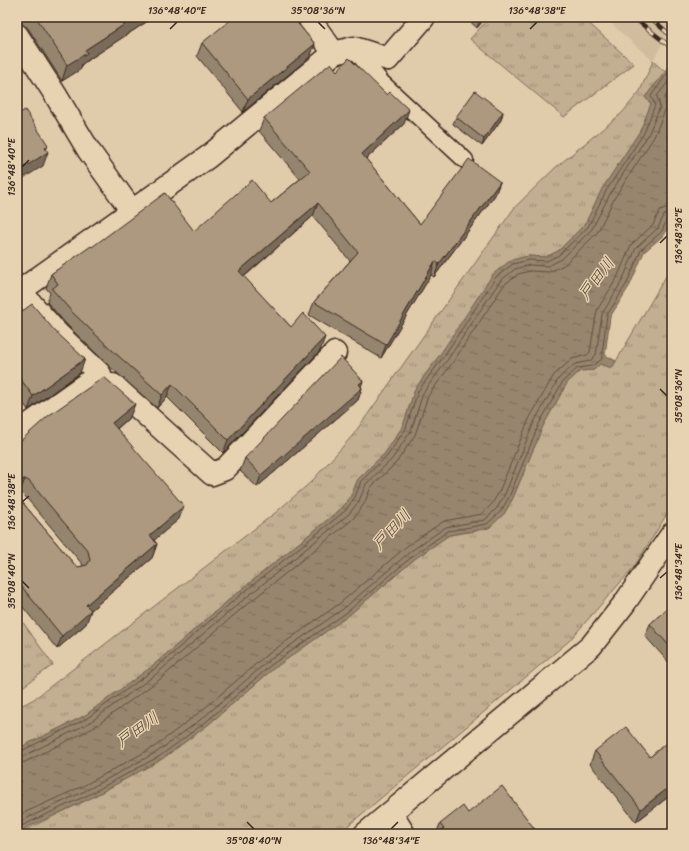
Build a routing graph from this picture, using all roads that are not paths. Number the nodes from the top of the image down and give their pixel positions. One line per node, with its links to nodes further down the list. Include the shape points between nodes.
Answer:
1 (308, 17): 4 (street)
2 (424, 17): 4 (street, via 388,59)
3 (17, 35): 6 (street, via 56,94 89,151)
4 (344, 51): 5 (lane); 6 (street, via 208,157)
5 (465, 160)
6 (132, 211): 7 (street)
7 (18, 289): 9 (street, via 58,334)
8 (336, 353): 9 (street, via 225,469 212,474)
9 (100, 374): 10 (street)
10 (17, 434)
11 (672, 534): 12 (street, via 624,604 591,646)
12 (391, 813): 13 (street); 14 (street)
13 (365, 834)
14 (404, 834)

